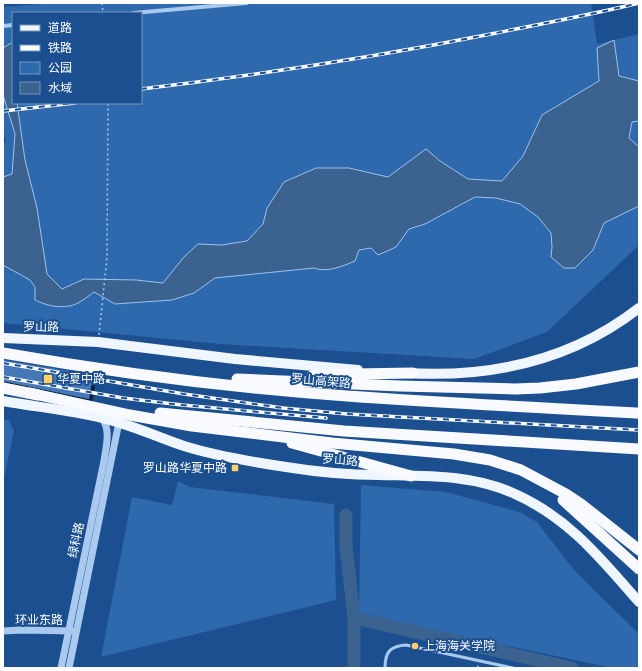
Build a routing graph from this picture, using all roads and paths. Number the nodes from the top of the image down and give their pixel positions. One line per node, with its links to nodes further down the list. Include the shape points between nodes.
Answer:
1 (247, 3): 2 (street)
2 (142, 12)
3 (12, 25): 4 (street)
4 (3, 26)
5 (108, 104): 8 (path, via 107,257)
6 (639, 308): 13 (main road, 罗山路, via 579,344 528,363 468,373)
7 (3, 338): 8 (main road, 罗山路)
8 (98, 342): 13 (main road, 罗山路, via 275,363)
9 (3, 353): 10 (highway, 罗山高架路)
10 (37, 359): 14 (highway); 19 (highway, 罗山高架路, via 275,390)
11 (639, 366): 15 (highway, via 606,378)
12 (639, 372): 15 (highway)
13 (413, 373): 14 (highway)
14 (224, 379): 15 (highway, via 442,388 516,389)
15 (576, 384)
16 (3, 388): 17 (highway)
17 (30, 393): 22 (highway, via 177,423); 23 (highway, via 156,413 241,422 344,431)
18 (3, 401): 20 (main road, 罗山路)
19 (639, 413)
20 (102, 418): 21 (main road, 罗山路); 29 (street, 绿科路, via 107,424 108,433)
21 (119, 422): 24 (main road, 罗山路, via 185,446 285,467 329,473); 29 (street, 绿科路)
22 (236, 431): 24 (highway); 25 (highway, via 473,456 506,465 536,478)
23 (639, 449)
24 (411, 476): 28 (main road, 罗山路, via 469,480 499,488 531,501 568,526 588,544)
25 (578, 507): 26 (highway); 27 (highway)
26 (639, 550)
27 (639, 569)
28 (639, 602)
29 (72, 631): 30 (street, 环业东路); 31 (street, 绿科路); 32 (street, 绿科路)
30 (3, 632)
31 (61, 668)
32 (69, 668)
33 (385, 668): 34 (lane, via 388,652 395,646 406,645)
34 (513, 668)

